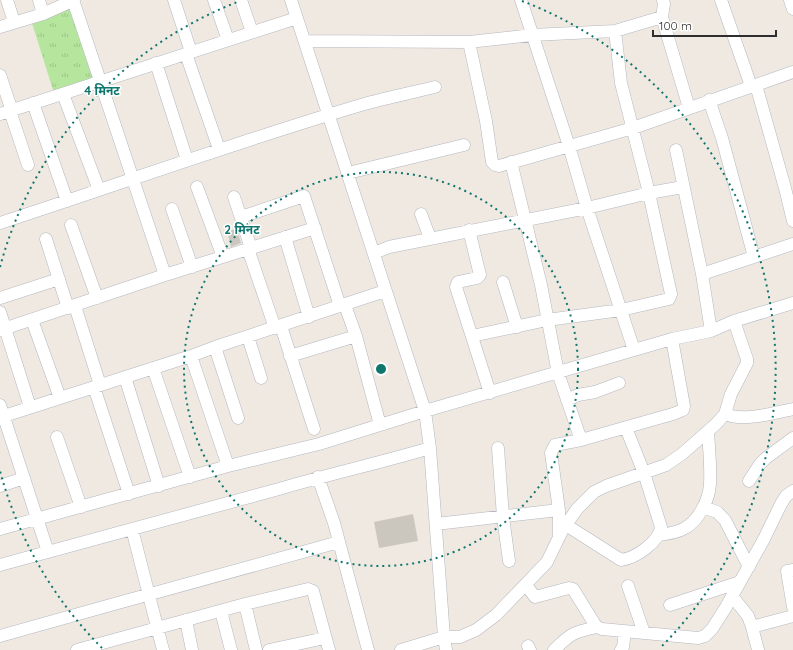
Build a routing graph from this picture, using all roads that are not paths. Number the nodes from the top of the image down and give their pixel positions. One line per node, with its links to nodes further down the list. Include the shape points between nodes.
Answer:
1 (6, 0): 16 (street)
2 (39, 0): 13 (street)
3 (174, 0): 24 (street)
4 (214, 0): 21 (street)
5 (241, 0): 18 (street)
6 (291, 0): 15 (street)
7 (721, 0): 29 (street)
8 (790, 0): 12 (street)
9 (70, 1): 13 (street); 28 (street)
10 (525, 1): 20 (street)
11 (667, 1): 14 (street)
12 (793, 9)
13 (43, 14): 16 (street)
14 (662, 17): 19 (street); 34 (street)
15 (297, 18): 18 (street); 22 (street)
16 (14, 22): 17 (street)
17 (0, 27)
18 (252, 32): 21 (street)
19 (615, 32): 20 (street); 37 (street, via 621,83)
20 (532, 35): 23 (street); 39 (street)
21 (228, 40): 24 (street)
22 (305, 40): 23 (street); 36 (street)
23 (469, 42): 43 (street, via 492,162 498,166)
24 (188, 53): 25 (street); 40 (street)
25 (156, 64): 28 (street); 42 (street)
26 (793, 72): 29 (street)
27 (0, 74): 35 (street)
28 (101, 81): 31 (street); 46 (street)
29 (754, 86): 32 (street); 58 (street)
30 (435, 87): 36 (street, via 362,104)
31 (63, 94): 33 (street); 49 (street)
32 (709, 100): 34 (street); 70 (street, via 722,138)
33 (33, 104): 35 (street); 52 (street)
34 (689, 108): 37 (street)
35 (7, 112): 44 (street)
36 (329, 115): 40 (street); 45 (street)
37 (633, 128): 39 (street); 50 (street)
38 (464, 145): 45 (street)
39 (569, 146): 43 (street); 53 (street)
40 (219, 149): 42 (street)
41 (676, 150): 48 (street)
42 (187, 160): 46 (street)
43 (511, 162): 57 (street)
44 (28, 165)
45 (348, 173): 68 (street)
46 (132, 179): 49 (street); 73 (street)
47 (197, 187): 69 (street)
48 (683, 187): 50 (street); 72 (street)
49 (99, 190): 52 (street)
50 (649, 193): 53 (street); 82 (street, via 671,294 669,299)
51 (234, 197): 56 (street)
52 (66, 201): 59 (street)
53 (587, 208): 57 (street); 82 (street)
54 (172, 209): 71 (street)
55 (421, 214): 64 (street)
56 (241, 217): 61 (street, via 304,196); 67 (street)
57 (525, 220): 62 (street); 86 (street, via 542,285)
58 (793, 221)
59 (0, 223)
60 (72, 225): 78 (street)
61 (315, 228): 63 (street); 80 (street)
62 (469, 230): 64 (street); 93 (street, via 480,275 458,282 456,287)
63 (285, 237): 67 (street); 84 (street)
64 (430, 238): 68 (street)
65 (46, 239): 74 (street)
66 (793, 244): 70 (street)
67 (249, 248): 69 (street); 88 (street)
68 (374, 253): 76 (street)
69 (223, 257): 71 (street)
70 (754, 257): 72 (street)
71 (192, 267): 73 (street)
72 (702, 274): 91 (street)
73 (165, 275): 78 (street)
74 (59, 279): 77 (street); 81 (street)
75 (503, 282): 89 (street)
76 (385, 291): 80 (street); 112 (street)
77 (0, 298)
78 (97, 298): 81 (street)
79 (793, 303): 87 (street)
80 (343, 305): 84 (street); 92 (street)
81 (72, 307): 85 (street); 105 (street)
82 (621, 310): 86 (street); 97 (street)
83 (0, 312): 90 (street)
84 (309, 317): 88 (street)
85 (32, 320): 90 (street); 107 (street)
86 (547, 320): 89 (street); 101 (street)
87 (734, 321): 91 (street); 113 (street, via 747,363 731,394)
88 (278, 327): 94 (street); 99 (street)
89 (517, 327): 93 (street)
90 (3, 329): 109 (street)
91 (711, 330): 95 (street)
92 (356, 336): 99 (street); 115 (street)
93 (472, 336): 106 (street)
94 (248, 337): 96 (street); 103 (street)
95 (672, 339): 97 (street); 116 (street, via 684,406 682,410)
96 (215, 347): 98 (street); 114 (street)
97 (634, 350): 101 (street)
98 (191, 356): 100 (street); 125 (street)
99 (290, 356): 117 (street)
100 (153, 368): 102 (street); 127 (street)
101 (558, 373): 106 (street); 108 (street)
102 (125, 377): 105 (street); 132 (street)
103 (261, 378)
104 (619, 383): 108 (street)
105 (97, 386): 107 (street); 134 (street)
106 (490, 393): 112 (street)
107 (60, 398): 109 (street)
108 (567, 400): 122 (street)
109 (30, 408): 111 (street)
110 (793, 409): 113 (street, via 759,416 732,417)
111 (2, 410): 118 (street)
112 (425, 411): 115 (street); 123 (street)
113 (725, 414): 119 (street)
114 (238, 418)
115 (380, 425): 125 (street, via 319,444)
116 (626, 428): 122 (street); 126 (street)
117 (314, 429)
118 (4, 430): 128 (street)
119 (708, 431): 126 (street, via 666,465); 136 (street, via 710,484)
120 (57, 437): 135 (street)
121 (793, 438): 130 (street, via 766,458)
122 (581, 440): 137 (street, via 555,445 551,453)
123 (430, 448): 129 (street); 140 (street)
124 (498, 448): 138 (street)
125 (228, 466): 127 (street)
126 (644, 473): 141 (street, via 594,492); 144 (street, via 661,526)
127 (190, 477): 132 (street)
128 (24, 478): 131 (street); 139 (street)
129 (318, 478): 143 (street); 146 (street)
130 (749, 481)
131 (0, 486)
132 (159, 486): 134 (street)
133 (793, 491): 150 (street, via 781,504)
134 (129, 494): 135 (street)
135 (81, 507): 139 (street)
136 (703, 507): 144 (street, via 685,528); 150 (street, via 717,512 724,520)
137 (558, 510): 138 (street); 145 (street)
138 (503, 517): 140 (street); 148 (street)
139 (38, 519): 142 (street); 147 (street)
140 (436, 524): 169 (street)
141 (566, 525): 144 (street, via 621,560 640,553); 145 (street)
142 (0, 529)
143 (132, 529): 147 (street); 155 (street)
144 (658, 535)
145 (560, 536): 153 (street, via 547,562)
146 (339, 542): 155 (street); 182 (street)
147 (48, 552): 149 (street)
148 (509, 561)
149 (0, 565)
150 (749, 567): 152 (street)
151 (793, 570): 159 (street, via 787,571)
152 (740, 582): 156 (street); 158 (street)
153 (526, 585): 163 (street, via 535,597 573,589); 169 (street, via 496,615 476,630 460,637)
154 (628, 586): 167 (street)
155 (148, 595): 165 (street); 168 (street)
156 (732, 596): 164 (street, via 748,616); 172 (street, via 712,629)
157 (245, 604): 160 (street); 170 (street, via 308,589 313,591); 179 (street)
158 (670, 605)
159 (793, 607)
160 (221, 611): 162 (street); 178 (street)
161 (793, 616): 164 (street)
162 (186, 620): 165 (street); 177 (street)
163 (597, 627): 166 (street); 185 (street, via 567,636)
164 (752, 627): 186 (street)
165 (158, 628): 171 (street); 176 (street)
166 (625, 632): 167 (street); 174 (street)
167 (644, 633): 172 (street)
168 (0, 636)
169 (444, 637): 183 (street); 184 (street)
170 (325, 638): 180 (street); 181 (street)
171 (122, 644): 173 (street)
172 (698, 644)
173 (96, 648): 175 (street)
174 (624, 649)
175 (77, 650)
176 (164, 650)
177 (192, 650)
178 (231, 650)
179 (256, 650)
180 (269, 650)
181 (329, 650)
182 (368, 650)
183 (401, 650)
184 (446, 650)
185 (554, 650)
186 (758, 650)

